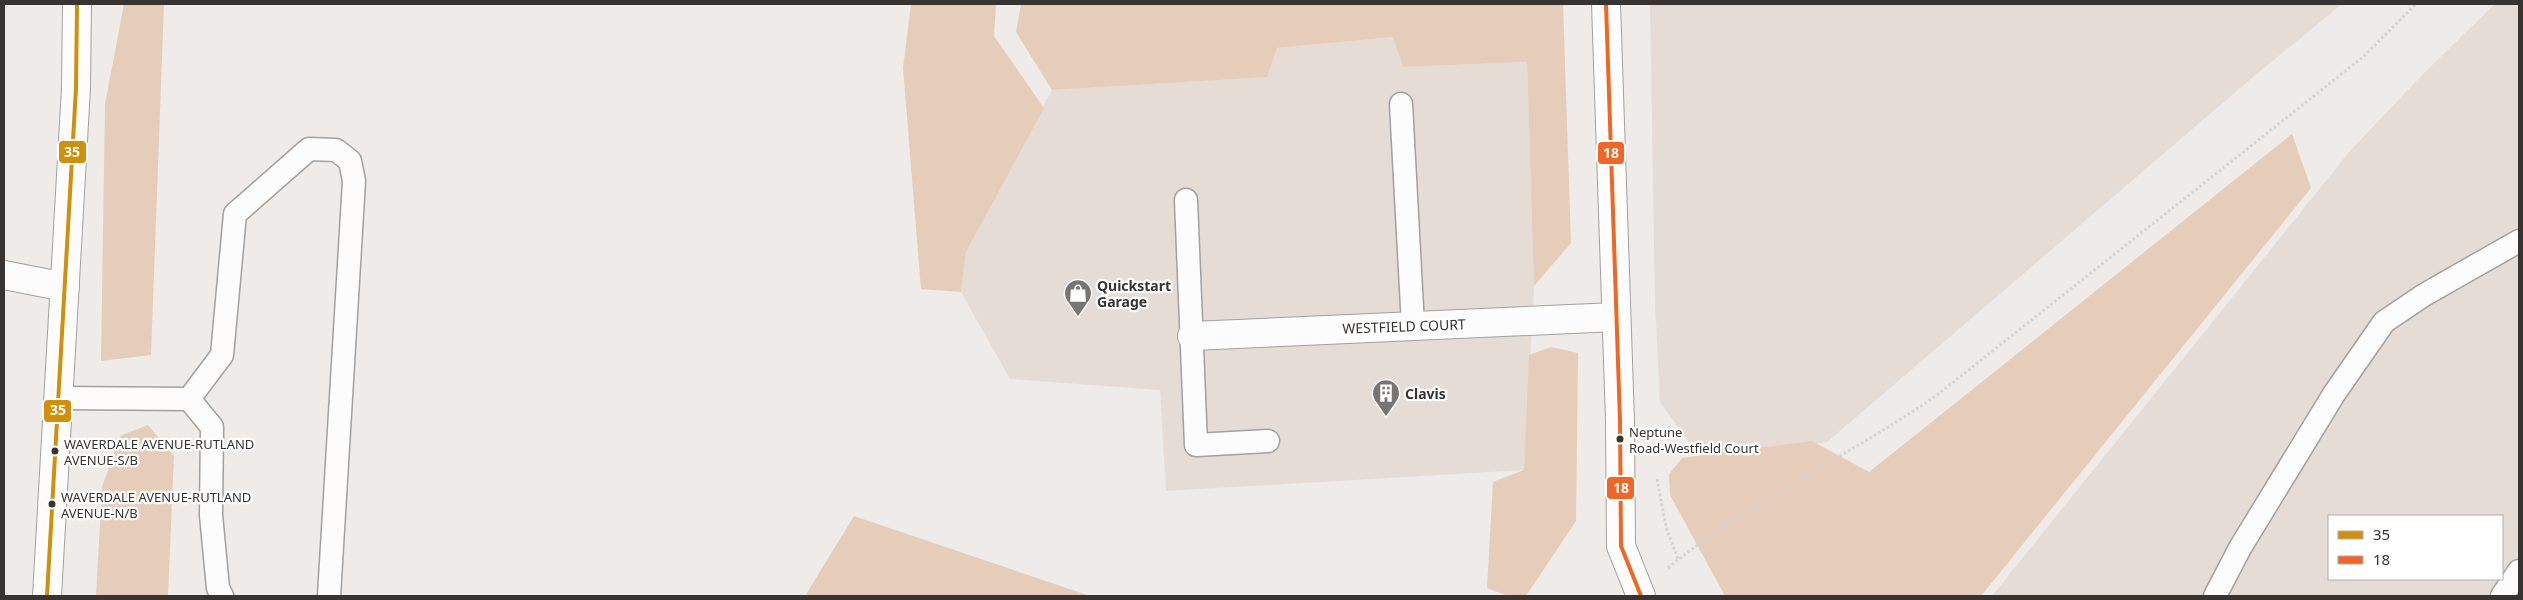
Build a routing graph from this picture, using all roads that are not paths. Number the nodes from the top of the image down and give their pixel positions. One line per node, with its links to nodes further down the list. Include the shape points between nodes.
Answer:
1 (77, 4): 7 (street, via 76,88)
2 (1606, 4): 8 (street)
3 (1401, 104): 9 (lane)
4 (1186, 200): 10 (lane)
5 (2519, 241): 19 (lane, via 2384,322 2334,394 2240,548)
6 (4, 275): 7 (street)
7 (65, 287): 11 (street)
8 (1616, 317): 9 (street, WESTFIELD COURT); 15 (street, via 1620,546)
9 (1412, 326): 10 (street, WESTFIELD COURT)
10 (1192, 336): 13 (lane, via 1196,445)
11 (58, 398): 12 (lane); 16 (street)
12 (189, 399): 17 (lane, via 212,427 211,515 218,588); 18 (lane, via 222,355 235,214 309,148 336,150 350,161 354,181)
13 (1268, 441)
14 (2519, 571): 20 (lane)
15 (1640, 594)
16 (47, 596)
17 (222, 596)
18 (329, 596)
19 (2216, 596)
20 (2502, 596)

